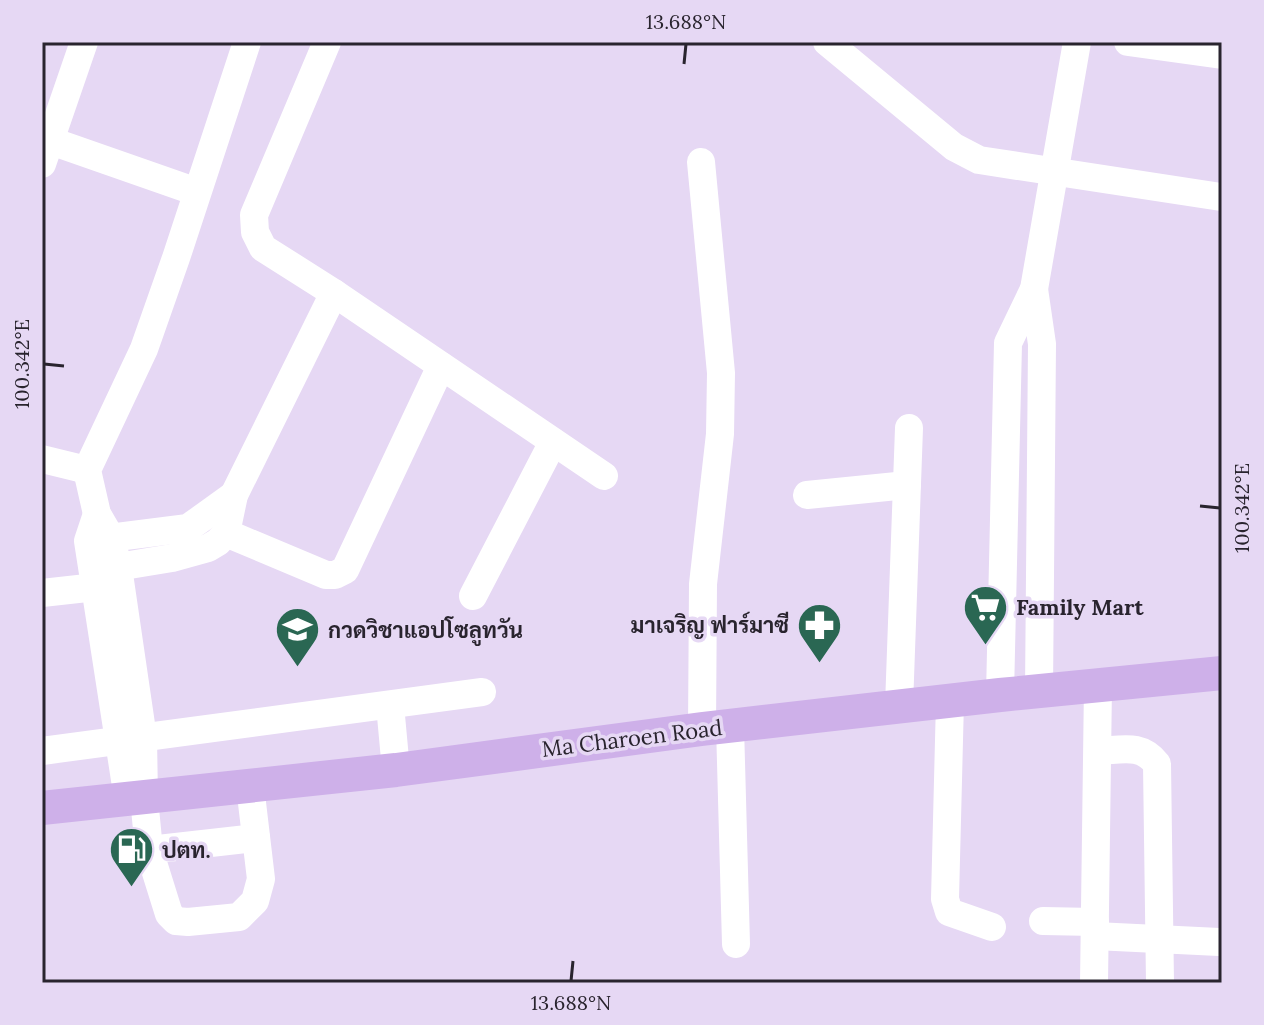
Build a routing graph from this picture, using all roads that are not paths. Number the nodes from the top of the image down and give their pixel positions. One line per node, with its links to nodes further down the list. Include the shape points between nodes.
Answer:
1 (84, 42): 8 (street)
2 (247, 42): 11 (street)
3 (327, 42): 14 (street, via 254,215 263,248)
4 (827, 42): 10 (street, via 954,147 979,160)
5 (1077, 42): 10 (street)
6 (1128, 42): 7 (street)
7 (1222, 55)
8 (46, 152): 11 (street)
9 (701, 162): 37 (street, via 721,373 720,434 703,584)
10 (1055, 172): 12 (street); 13 (street)
11 (197, 192): 19 (street, via 144,349)
12 (1221, 197)
13 (1034, 289): 31 (street, via 1042,344); 33 (street, via 1008,343)
14 (334, 293): 15 (street); 22 (street)
15 (441, 366): 17 (street); 25 (street, via 345,570 326,575)
16 (909, 428): 21 (street)
17 (553, 442): 20 (street); 28 (street)
18 (42, 459): 19 (street)
19 (87, 470): 24 (street)
20 (604, 476)
21 (907, 485): 23 (street); 36 (street)
22 (234, 495): 24 (street, via 188,528); 25 (street)
23 (807, 495)
24 (99, 531): 26 (street)
25 (226, 533): 26 (street, via 208,548)
26 (102, 575): 27 (street); 38 (street)
27 (42, 593)
28 (473, 596)
29 (1222, 673): 30 (main road, Ma Charoen Road)
30 (1098, 685): 31 (main road, Ma Charoen Road); 40 (street)
31 (1039, 691): 33 (main road, Ma Charoen Road)
32 (482, 692): 35 (street)
33 (1000, 695): 34 (main road, Ma Charoen Road)
34 (950, 701): 36 (main road, Ma Charoen Road); 48 (street, via 945,899 949,912)
35 (390, 705): 38 (street); 41 (street)
36 (899, 706): 37 (main road, Ma Charoen Road)
37 (716, 727): 41 (main road, Ma Charoen Road); 52 (street)
38 (132, 740): 39 (street); 43 (street)
39 (42, 751)
40 (1098, 751): 49 (street); 50 (street, via 1139,749 1157,764)
41 (396, 770): 42 (main road, Ma Charoen Road)
42 (250, 786): 43 (main road, Ma Charoen Road); 45 (street)
43 (136, 798): 44 (main road, Ma Charoen Road); 46 (street)
44 (42, 808)
45 (256, 838): 46 (street); 46 (street, via 261,879 255,901 239,917 176,921 169,914)
46 (149, 850)
47 (1043, 921): 49 (street)
48 (992, 927)
49 (1095, 929): 50 (street); 53 (street)
50 (1159, 939): 51 (street); 54 (street)
51 (1219, 942)
52 (736, 944)
53 (1094, 983)
54 (1160, 983)

